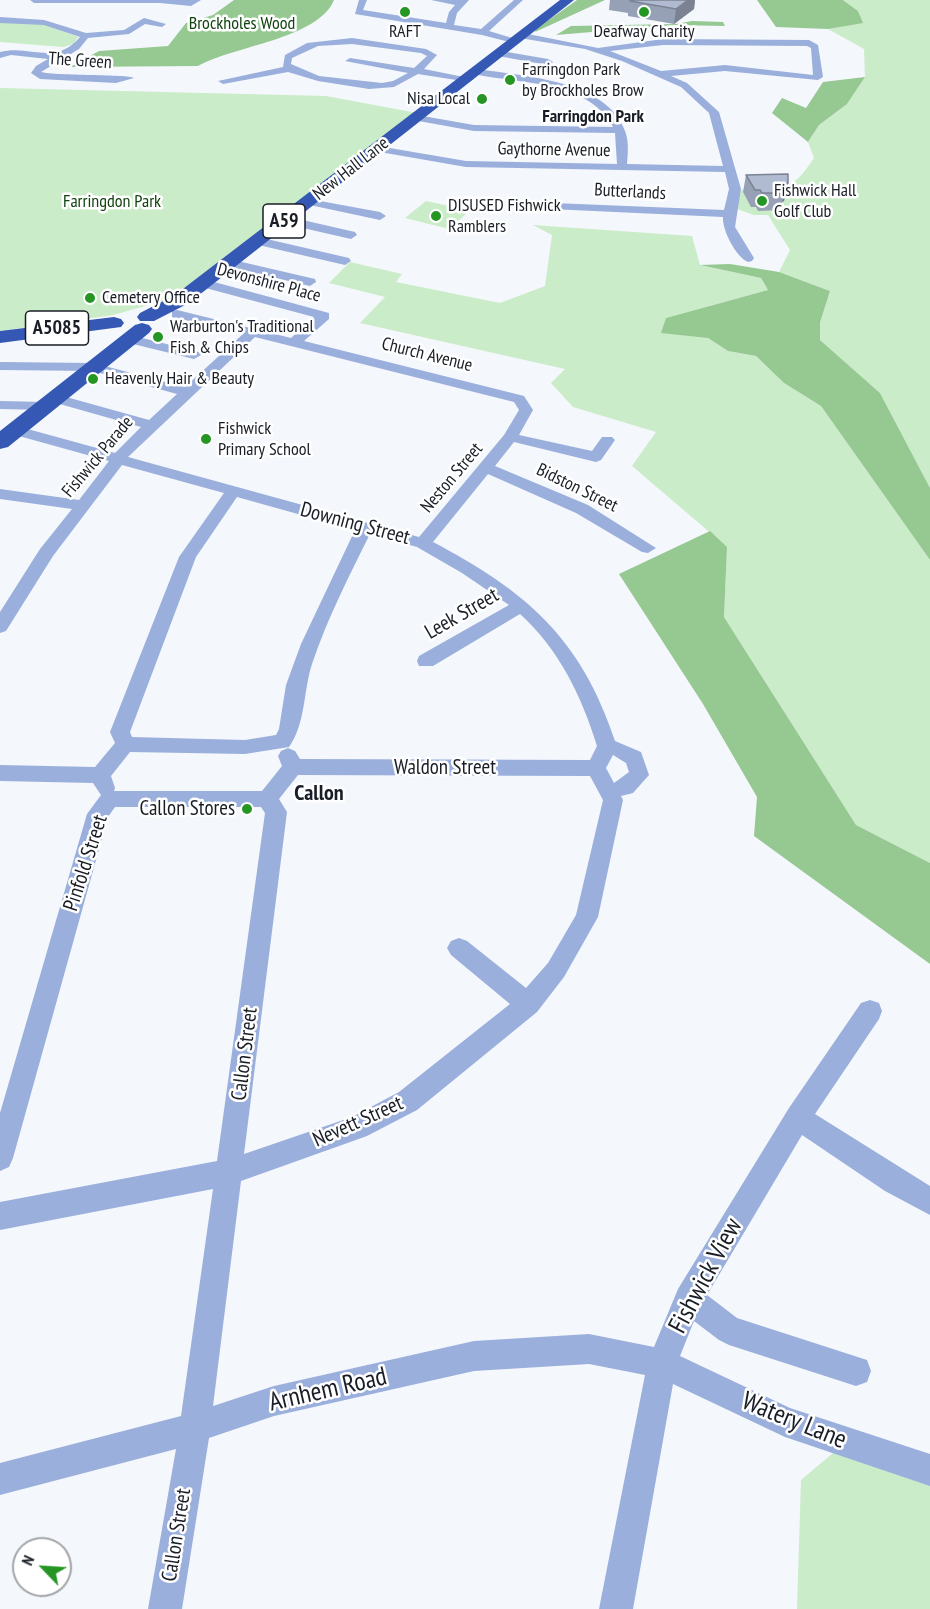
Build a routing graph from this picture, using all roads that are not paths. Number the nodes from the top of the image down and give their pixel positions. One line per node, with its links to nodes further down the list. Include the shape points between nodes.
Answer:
1 (34, 0): 9 (street)
2 (93, 0): 3 (street); 9 (street)
3 (161, 0): 4 (street)
4 (197, 0)
5 (363, 0): 16 (street, via 358,12)
6 (435, 0): 10 (street)
7 (519, 0): 17 (street)
8 (568, 0): 21 (highway, A59)
9 (80, 1): 14 (street, via 69,14)
10 (462, 2): 16 (street, via 453,12)
11 (124, 19): 13 (street)
12 (0, 20): 14 (street, The Green)
13 (144, 21): 15 (street); 18 (street)
14 (48, 23): 19 (street, The Green)
15 (162, 24)
16 (449, 27): 17 (street)
17 (483, 32): 21 (street)
18 (119, 33): 19 (street); 20 (street)
19 (86, 36): 25 (street, The Green, via 76,47)
20 (133, 38)
21 (520, 38): 22 (street); 23 (highway, New Hall Lane / A59)
22 (599, 50): 30 (street); 30 (street, via 684,41 809,43 815,47 818,77 725,68)
23 (501, 54): 27 (street, via 548,62); 31 (highway, New Hall Lane / A59)
24 (0, 55): 25 (street, via 11,52)
25 (55, 57): 32 (street, The Green, via 36,73 47,78)
26 (350, 61): 29 (street)
27 (543, 68)
28 (288, 69): 29 (street, via 316,78 380,87 395,84); 29 (street, via 288,57 303,48 352,41 432,55); 33 (street)
29 (414, 71): 31 (street)
30 (662, 74): 38 (street, via 684,85 714,112)
31 (473, 76): 34 (highway, New Hall Lane / A59); 35 (street, via 566,88 599,104)
32 (129, 78)
33 (223, 81)
34 (417, 118): 35 (street, via 474,128); 36 (highway, New Hall Lane / A59)
35 (620, 130): 37 (street)
36 (378, 149): 37 (street, Gaythorne Avenue, via 466,164); 39 (highway, New Hall Lane / A59)
37 (622, 167): 38 (street, Gaythorne Avenue)
38 (730, 169): 41 (street, via 735,189)
39 (309, 202): 42 (street); 43 (highway, New Hall Lane / A59)
40 (530, 205): 41 (street, Butterlands)
41 (729, 214): 46 (street, via 729,227)
42 (380, 216)
43 (285, 220): 44 (street); 45 (highway, New Hall Lane / A59)
44 (351, 235)
45 (258, 241): 47 (street); 48 (highway, New Hall Lane / A59)
46 (748, 258)
47 (345, 261)
48 (229, 263): 49 (street); 50 (highway, New Hall Lane / A59)
49 (310, 282)
50 (203, 284): 52 (highway, New Hall Lane / A59); 55 (street, Devonshire Place, via 324,316)
51 (177, 314): 53 (street, Church Avenue)
52 (130, 328): 54 (highway, A5085, via 58,328); 56 (street); 58 (highway, New Hall Lane / A59)
53 (252, 333): 55 (street, Church Avenue); 59 (street, Fishwick Parade)
54 (0, 337)
55 (295, 342): 64 (street, Church Avenue, via 519,399 526,410)
56 (194, 355)
57 (0, 366): 58 (street)
58 (93, 367): 59 (street); 60 (highway, New Hall Lane / A59)
59 (187, 392): 62 (street, Fishwick Parade)
60 (50, 402): 61 (street); 62 (street); 63 (highway, New Hall Lane / A59)
61 (0, 405)
62 (150, 425): 66 (street, Fishwick Parade)
63 (7, 436): 66 (street, Downing Street)
64 (510, 436): 65 (street, via 596,457); 67 (street, Neston Street)
65 (607, 440)
66 (118, 458): 68 (street, Downing Street); 70 (street, Fishwick Parade)
67 (486, 468): 72 (street, Neston Street); 73 (street, Bidston Street, via 582,509)
68 (233, 491): 71 (street, Downing Street); 78 (street, via 188,557 120,732)
69 (0, 494): 70 (street)
70 (82, 505): 75 (street, Fishwick Parade, via 46,553)
71 (364, 526): 72 (street, Downing Street); 77 (street, via 331,595 296,686 290,734)
72 (423, 543): 74 (street, Downing Street)
73 (648, 548)
74 (521, 606): 76 (street, Leek Street); 79 (street, Downing Street, via 541,624 582,683 600,724)
75 (0, 627)
76 (426, 662)
77 (282, 742): 78 (street, via 245,747); 80 (street)
78 (125, 744): 82 (street)
79 (602, 757): 80 (street, Waldon Street); 83 (street, Nevett Street); 83 (street, via 626,750 639,767 639,775 626,788)
80 (293, 767): 84 (street)
81 (0, 773): 82 (street)
82 (100, 775): 85 (street, Pinfold Street)
83 (609, 792): 87 (street, Nevett Street, via 614,800 587,917 556,970)
84 (267, 799): 85 (street); 91 (street, Callon Street, via 276,812)
85 (109, 800): 90 (street, Pinfold Street, via 98,814)
86 (459, 948): 87 (street)
87 (528, 1004): 91 (street, Nevett Street, via 408,1101 358,1127)
88 (870, 1011): 89 (street, Fishwick View)
89 (798, 1117): 92 (street); 94 (street, Fishwick View)
90 (0, 1158)
91 (230, 1172): 93 (street, Nevett Street); 97 (street, Callon Street)
92 (930, 1201)
93 (0, 1216)
94 (688, 1299): 95 (street, Fishwick View); 96 (street, via 729,1330)
95 (663, 1363): 97 (street, Arnhem Road, via 589,1349 474,1356 274,1401); 98 (street, Watery Lane, via 785,1422); 101 (street, Fishwick View)
96 (856, 1371)
97 (195, 1427): 99 (street, Arnhem Road, via 149,1443); 100 (street, Callon Street)
98 (930, 1470)
99 (0, 1479)
100 (165, 1609)
101 (616, 1609)

